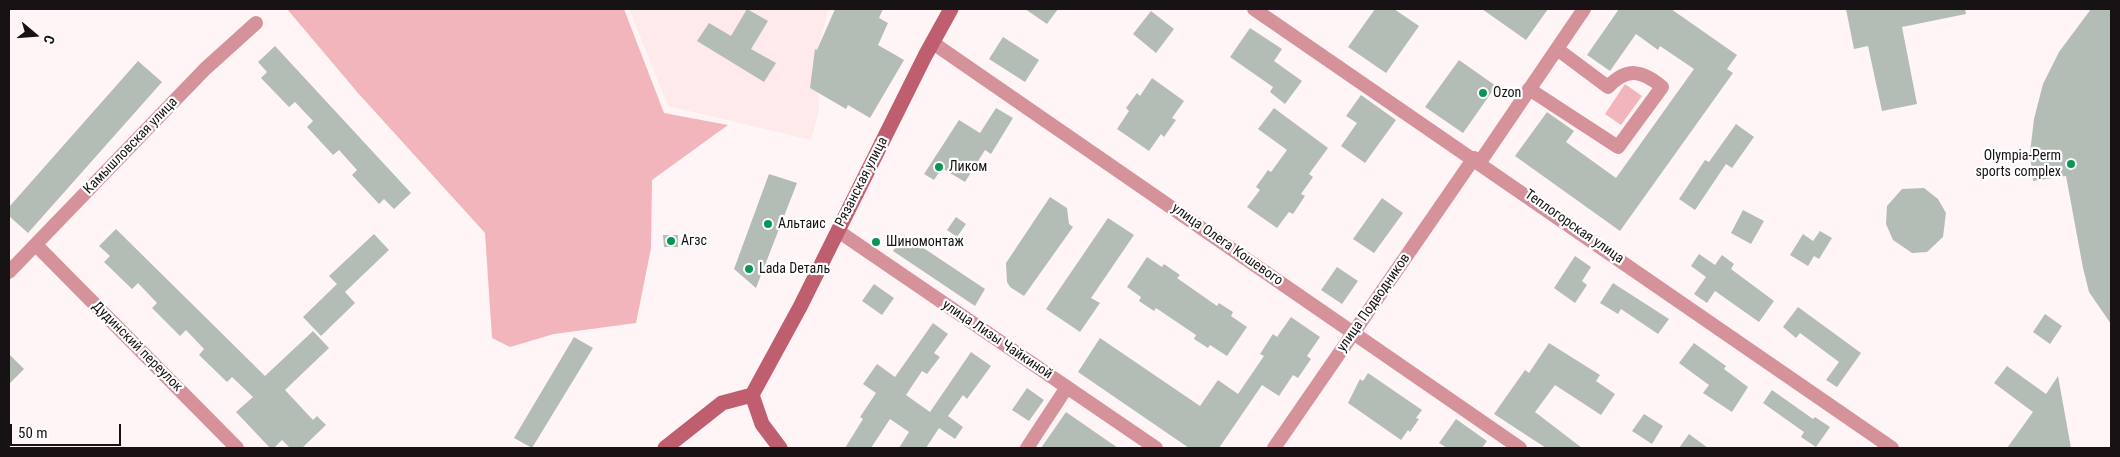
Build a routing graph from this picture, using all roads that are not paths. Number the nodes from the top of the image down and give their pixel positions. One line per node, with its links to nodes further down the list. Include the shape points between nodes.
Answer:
1 (951, 9): 5 (main road, Рязанская улица)
2 (1254, 9): 8 (street, Теплогорская улица)
3 (1584, 9): 6 (street, улица Подводников)
4 (256, 23): 10 (street, Камышловская улица, via 205,69)
5 (932, 42): 9 (main road, Рязанская улица); 12 (street, улица Олега Кошевого)
6 (1557, 49): 7 (street, улица Подводников); 7 (street, via 1608,88 1618,77 1634,72 1649,76 1662,87 1618,148)
7 (1529, 89): 8 (street, улица Подводников)
8 (1477, 160): 12 (street, улица Подводников); 22 (street, Теплогорская улица)
9 (838, 231): 13 (street, улица Лизы Чайкиной); 14 (main road, Рязанская улица)
10 (36, 245): 11 (street, Камышловская улица); 15 (street, Дудинский переулок)
11 (9, 272)
12 (1354, 332): 20 (street, улица Подводников); 21 (street, улица Олега Кошевого)
13 (1067, 387): 18 (street); 19 (street, улица Лизы Чайкиной)
14 (752, 395): 16 (main road, via 722,403); 17 (main road, via 762,424)
15 (237, 448)
16 (665, 448)
17 (780, 448)
18 (1027, 448)
19 (1156, 448)
20 (1274, 448)
21 (1520, 448)
22 (1892, 448)

